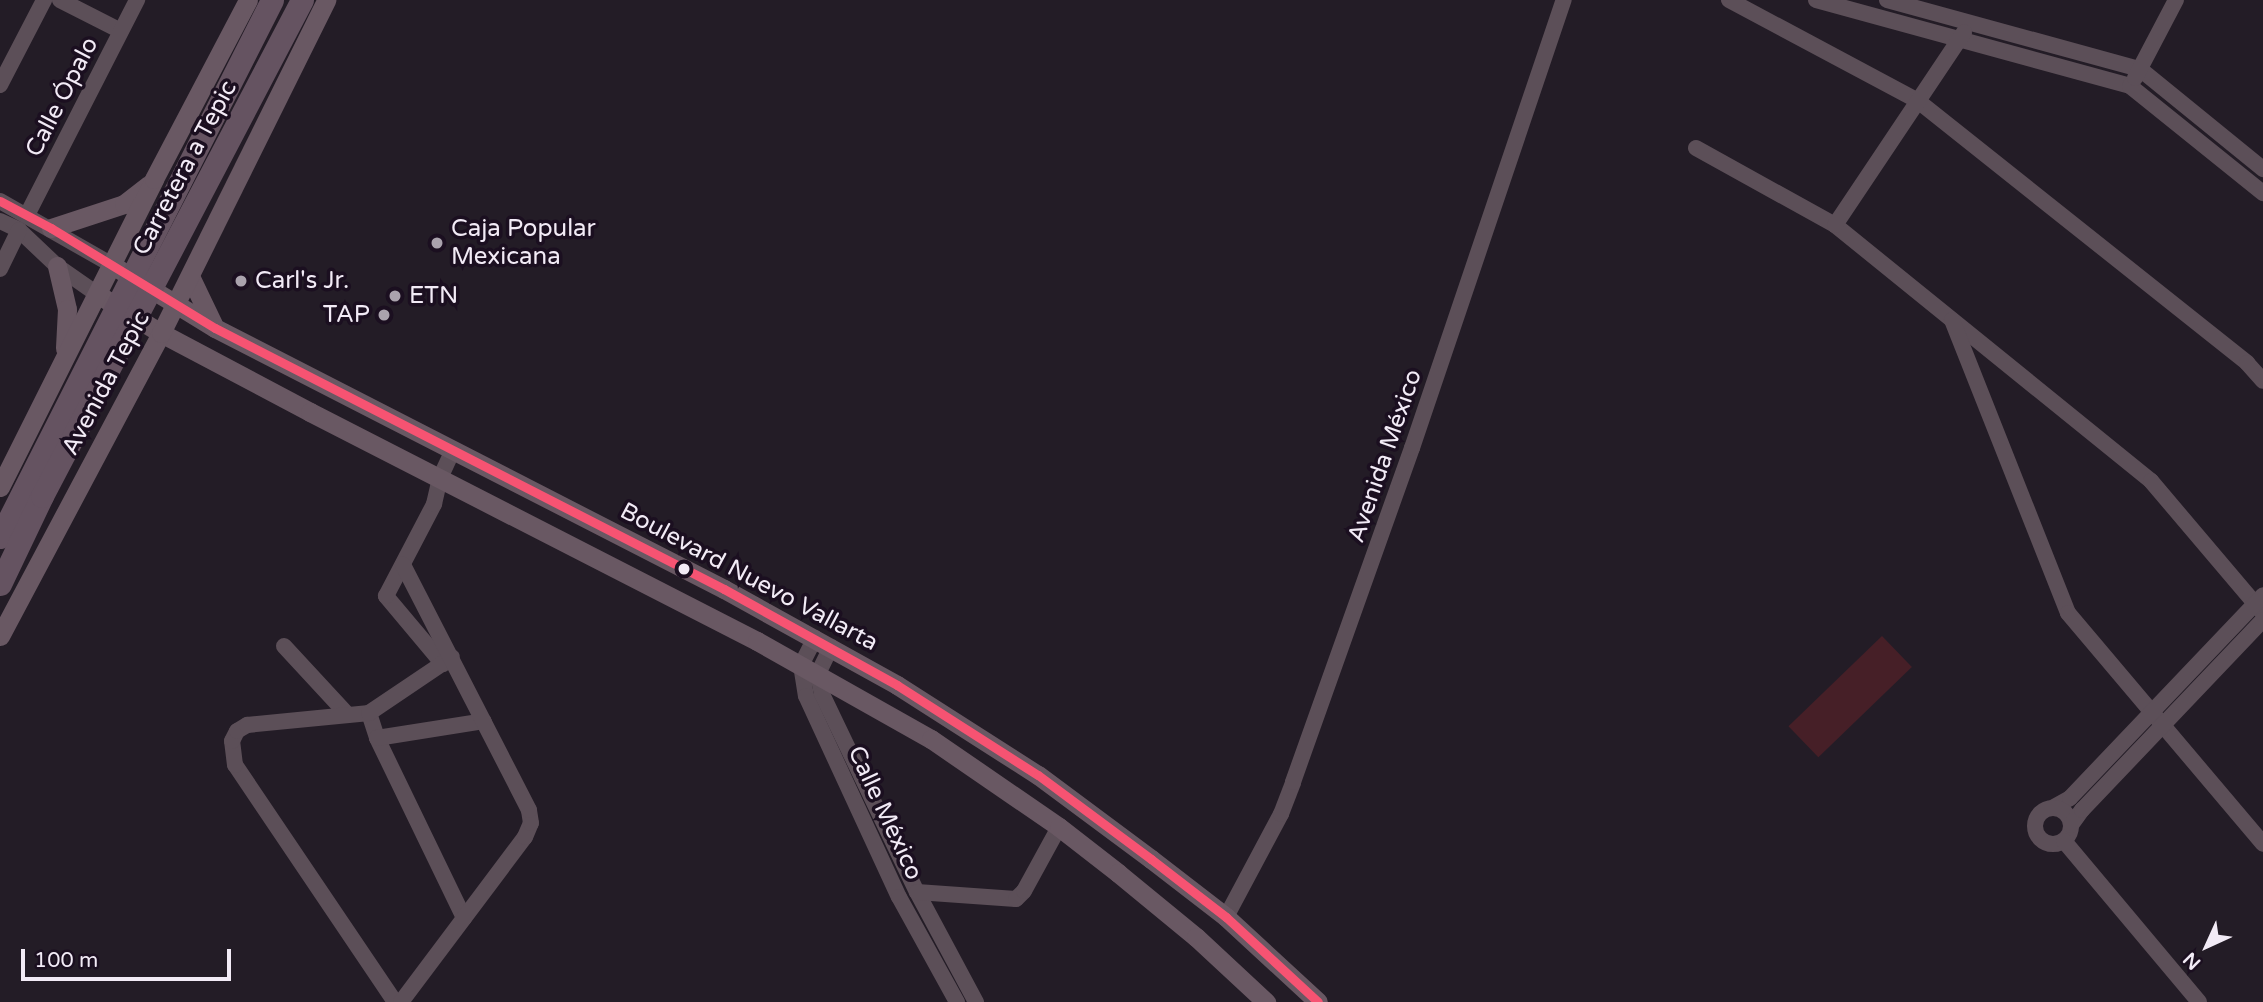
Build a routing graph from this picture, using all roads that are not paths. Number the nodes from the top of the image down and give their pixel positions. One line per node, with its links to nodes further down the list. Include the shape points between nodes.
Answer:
1 (44, 0): 17 (street)
2 (60, 0): 14 (street)
3 (137, 0): 14 (street, Calle Ópalo)
4 (248, 0): 22 (main road, Avenida Tepic)
5 (272, 0): 44 (highway, Carretera a Tepic, bridge)
6 (302, 0): 46 (highway, Carretera a Tepic, bridge)
7 (326, 0): 33 (main road, Avenida Tepic)
8 (1564, 0): 65 (street, Avenida México, via 1417,435 1293,782)
9 (1729, 0): 19 (street)
10 (1816, 0): 15 (street)
11 (1887, 0): 13 (street)
12 (2176, 0): 16 (street)
13 (1969, 24): 15 (street); 16 (street)
14 (121, 31): 25 (street, Calle Ópalo)
15 (1959, 40): 18 (street); 19 (street)
16 (2140, 69): 18 (street); 21 (street)
17 (0, 85)
18 (2130, 86): 23 (street)
19 (1918, 102): 27 (street); 40 (street, via 2247,363)
20 (1696, 148): 27 (street)
21 (2263, 169)
22 (154, 179): 28 (main road, via 124,204); 30 (main road, Avenida Tepic)
23 (2263, 193)
24 (0, 201): 25 (street)
25 (27, 215): 28 (street)
26 (0, 221): 29 (street)
27 (1835, 225): 36 (street)
28 (51, 228): 30 (street)
29 (19, 230): 31 (street); 32 (street)
30 (112, 265): 34 (main road, Avenida Tepic); 35 (main road, Boulevard Nuevo Vallarta)
31 (57, 267): 34 (street); 39 (main road, via 67,309)
32 (0, 269)
33 (190, 276): 35 (main road, Avenida Tepic); 37 (main road)
34 (97, 295): 38 (main road); 39 (main road, Avenida Tepic)
35 (176, 304): 37 (main road, Boulevard Nuevo Vallarta); 38 (main road, Avenida Tepic)
36 (1951, 318): 47 (street, via 2151,481); 56 (street, via 2068,613)
37 (215, 328): 41 (main road, Boulevard Nuevo Vallarta)
38 (161, 333): 42 (main road); 49 (main road, Avenida Tepic)
39 (63, 361): 43 (main road, Avenida Tepic)
40 (2263, 381)
41 (453, 450): 42 (street); 50 (main road, Boulevard Nuevo Vallarta)
42 (440, 478): 45 (street, via 435,504); 53 (main road)
43 (0, 487)
44 (0, 537)
45 (403, 565): 52 (street); 52 (street, via 388,589 388,603)
46 (0, 584)
47 (2260, 604): 56 (street)
48 (2263, 620): 56 (street)
49 (0, 636)
50 (823, 642): 53 (street); 65 (main road, Boulevard Nuevo Vallarta, via 1038,775)
51 (284, 646): 55 (street)
52 (447, 660): 54 (street); 57 (street)
53 (809, 669): 61 (main road, via 930,739); 64 (street, Calle México); 69 (street, Calle México, via 806,696 899,897)
54 (369, 713): 55 (street); 58 (street)
55 (348, 715): 67 (street, via 247,725 237,731 231,753 234,765)
56 (2157, 718): 59 (street, via 2070,798); 60 (street); 63 (street)
57 (484, 722): 58 (street); 66 (street, via 531,823)
58 (377, 738): 66 (street)
59 (2054, 807): 60 (street, via 2069,817); 62 (street, via 2038,814 2035,831 2047,844)
60 (2071, 825): 62 (street)
61 (1059, 827): 64 (street, via 1016,899); 71 (main road, via 1196,937)
62 (2064, 841): 73 (street)
63 (2263, 844)
64 (917, 892): 70 (street, Calle México)
65 (1226, 917): 72 (main road, Boulevard Nuevo Vallarta)
66 (464, 918): 68 (street)
67 (395, 1002)
68 (401, 1002)
69 (957, 1002)
70 (976, 1002)
71 (1266, 1002)
72 (1318, 1002)
73 (2199, 1002)

